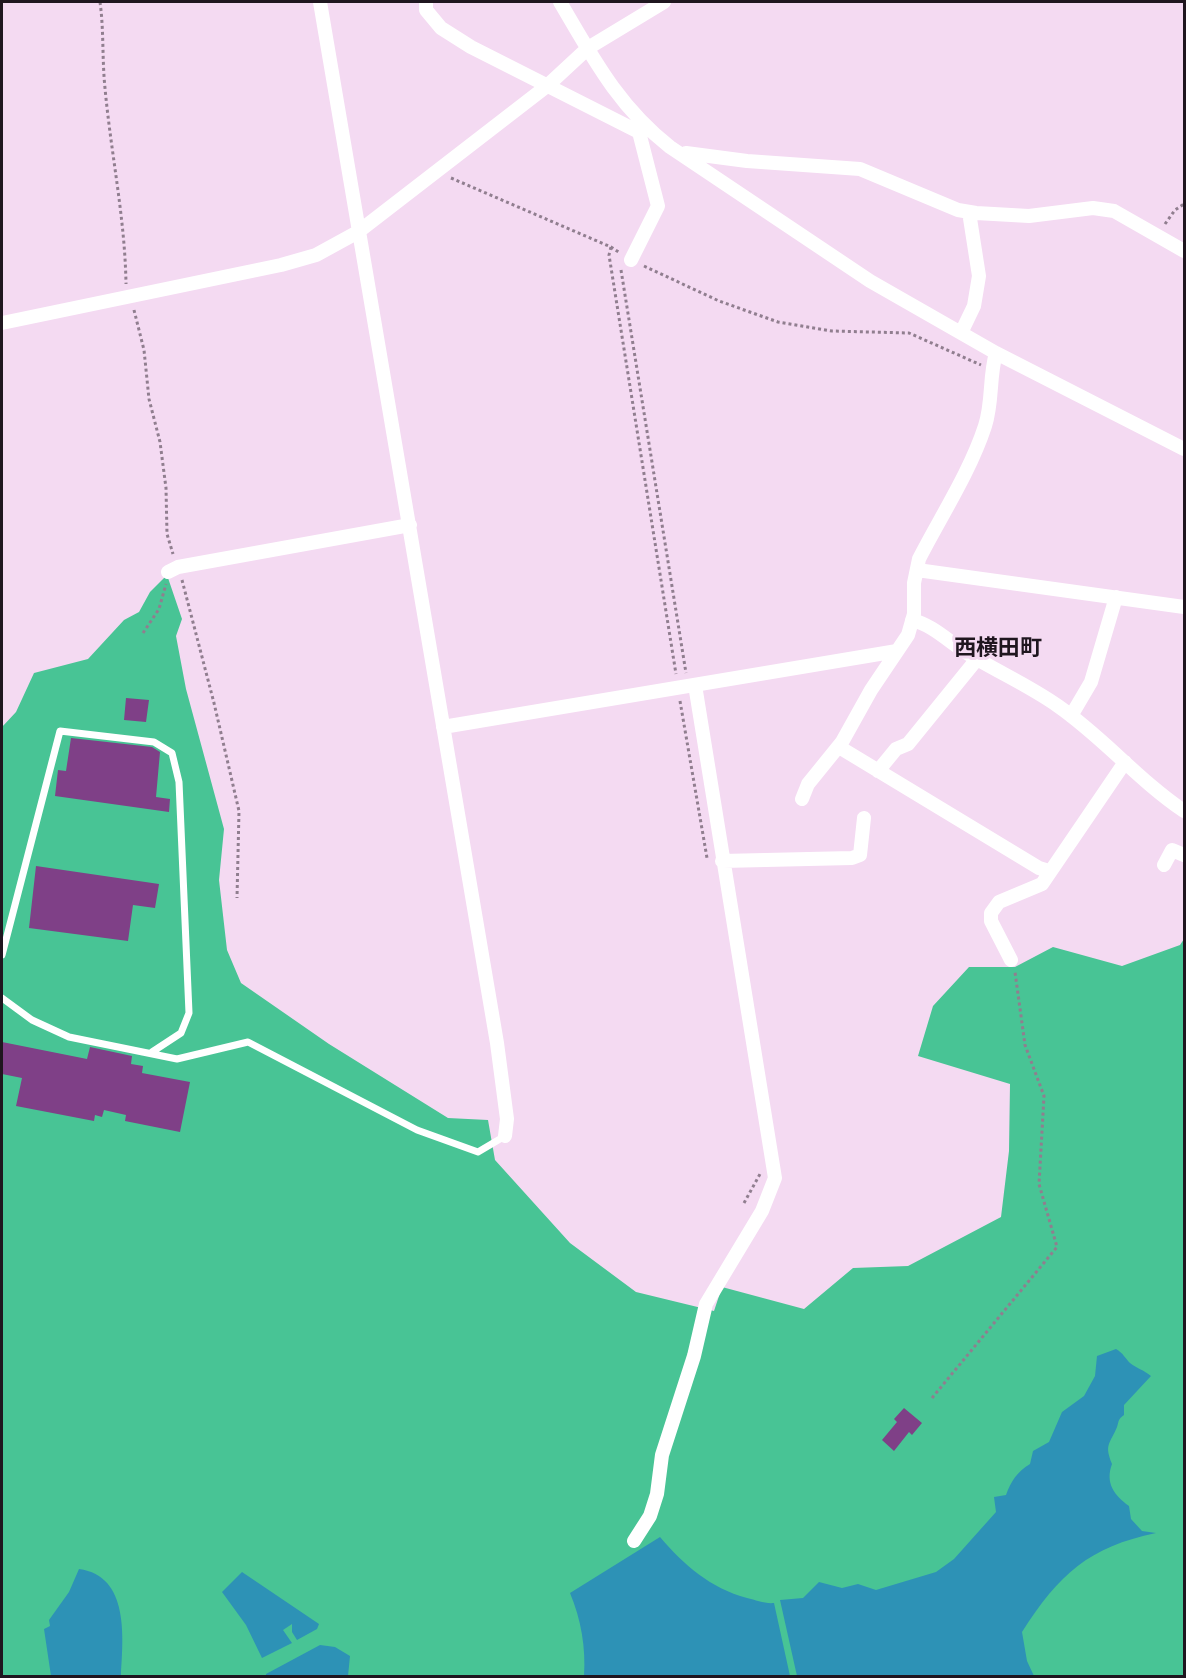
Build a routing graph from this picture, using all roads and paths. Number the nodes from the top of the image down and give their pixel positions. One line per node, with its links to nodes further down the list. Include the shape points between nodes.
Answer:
1 (100, 2): 18 (path, via 105,87 124,228)
2 (320, 2): 13 (street, via 343,121)
3 (426, 2): 7 (street, via 426,10 441,27)
4 (560, 2): 6 (street)
5 (664, 2): 6 (street)
6 (588, 48): 7 (street); 8 (street)
7 (547, 86): 8 (street); 10 (street)
8 (641, 129): 9 (street); 17 (street, via 658,206)
9 (683, 155): 12 (street, via 860,169); 20 (street, via 870,281)
10 (442, 168): 13 (street); 15 (path, via 450,178)
11 (1185, 204): 14 (path, via 1175,210)
12 (969, 212): 14 (street, via 1029,216 1093,208 1121,214); 20 (street, via 979,276)
13 (358, 232): 18 (street, via 315,255 281,265); 24 (street)
14 (1158, 235): 16 (street)
15 (612, 247): 17 (path); 33 (path, via 609,255)
16 (1185, 251)
17 (628, 259): 22 (path, via 718,301 770,320 823,330 909,333); 33 (path, via 621,266)
18 (127, 298): 19 (street); 25 (path, via 134,307 144,350 149,399 160,442)
19 (2, 323)
20 (961, 333): 21 (street)
21 (996, 352): 22 (street); 23 (street)
22 (991, 370): 26 (street, via 992,394 985,426)
23 (1185, 449)
24 (410, 525): 25 (street); 35 (street)
25 (173, 570): 30 (path, via 159,609); 46 (path, via 214,703 238,811)
26 (917, 570): 27 (street); 29 (street)
27 (1116, 597): 28 (street); 34 (street, via 1091,682)
28 (1185, 607)
29 (912, 620): 31 (street); 32 (street)
30 (143, 633)
31 (897, 651): 33 (street); 36 (street)
32 (977, 659): 34 (street); 38 (street, via 908,744 896,749)
33 (685, 687): 35 (street); 43 (street); 43 (path)
34 (1071, 716): 37 (street)
35 (443, 727): 51 (street, via 497,1043 507,1119)
36 (838, 747): 38 (street); 39 (street, via 808,784)
37 (1125, 762): 40 (street, via 1154,791); 45 (street)
38 (878, 771): 45 (street)
39 (802, 799)
40 (1185, 811)
41 (864, 818): 43 (street, via 860,855 852,858)
42 (1185, 855): 44 (street, via 1172,850)
43 (715, 863): 55 (street, via 775,1178 762,1211 706,1304 663,1455 657,1494 650,1516)
44 (1164, 865)
45 (1049, 871): 48 (street, via 1042,884 999,902 991,913 991,921)
46 (237, 898)
47 (2, 956): 50 (lane, via 60,731 154,742 172,753 179,782 189,1013 181,1033)
48 (1011, 960): 54 (path, via 1018,979 1025,1045 1044,1096 1039,1184 1057,1247)
49 (2, 998): 50 (lane, via 32,1020 69,1037)
50 (152, 1052): 51 (lane, via 177,1059 248,1042 417,1130 478,1152)
51 (505, 1136)
52 (761, 1171): 53 (path)
53 (744, 1203)
54 (932, 1398)
55 (634, 1541)

